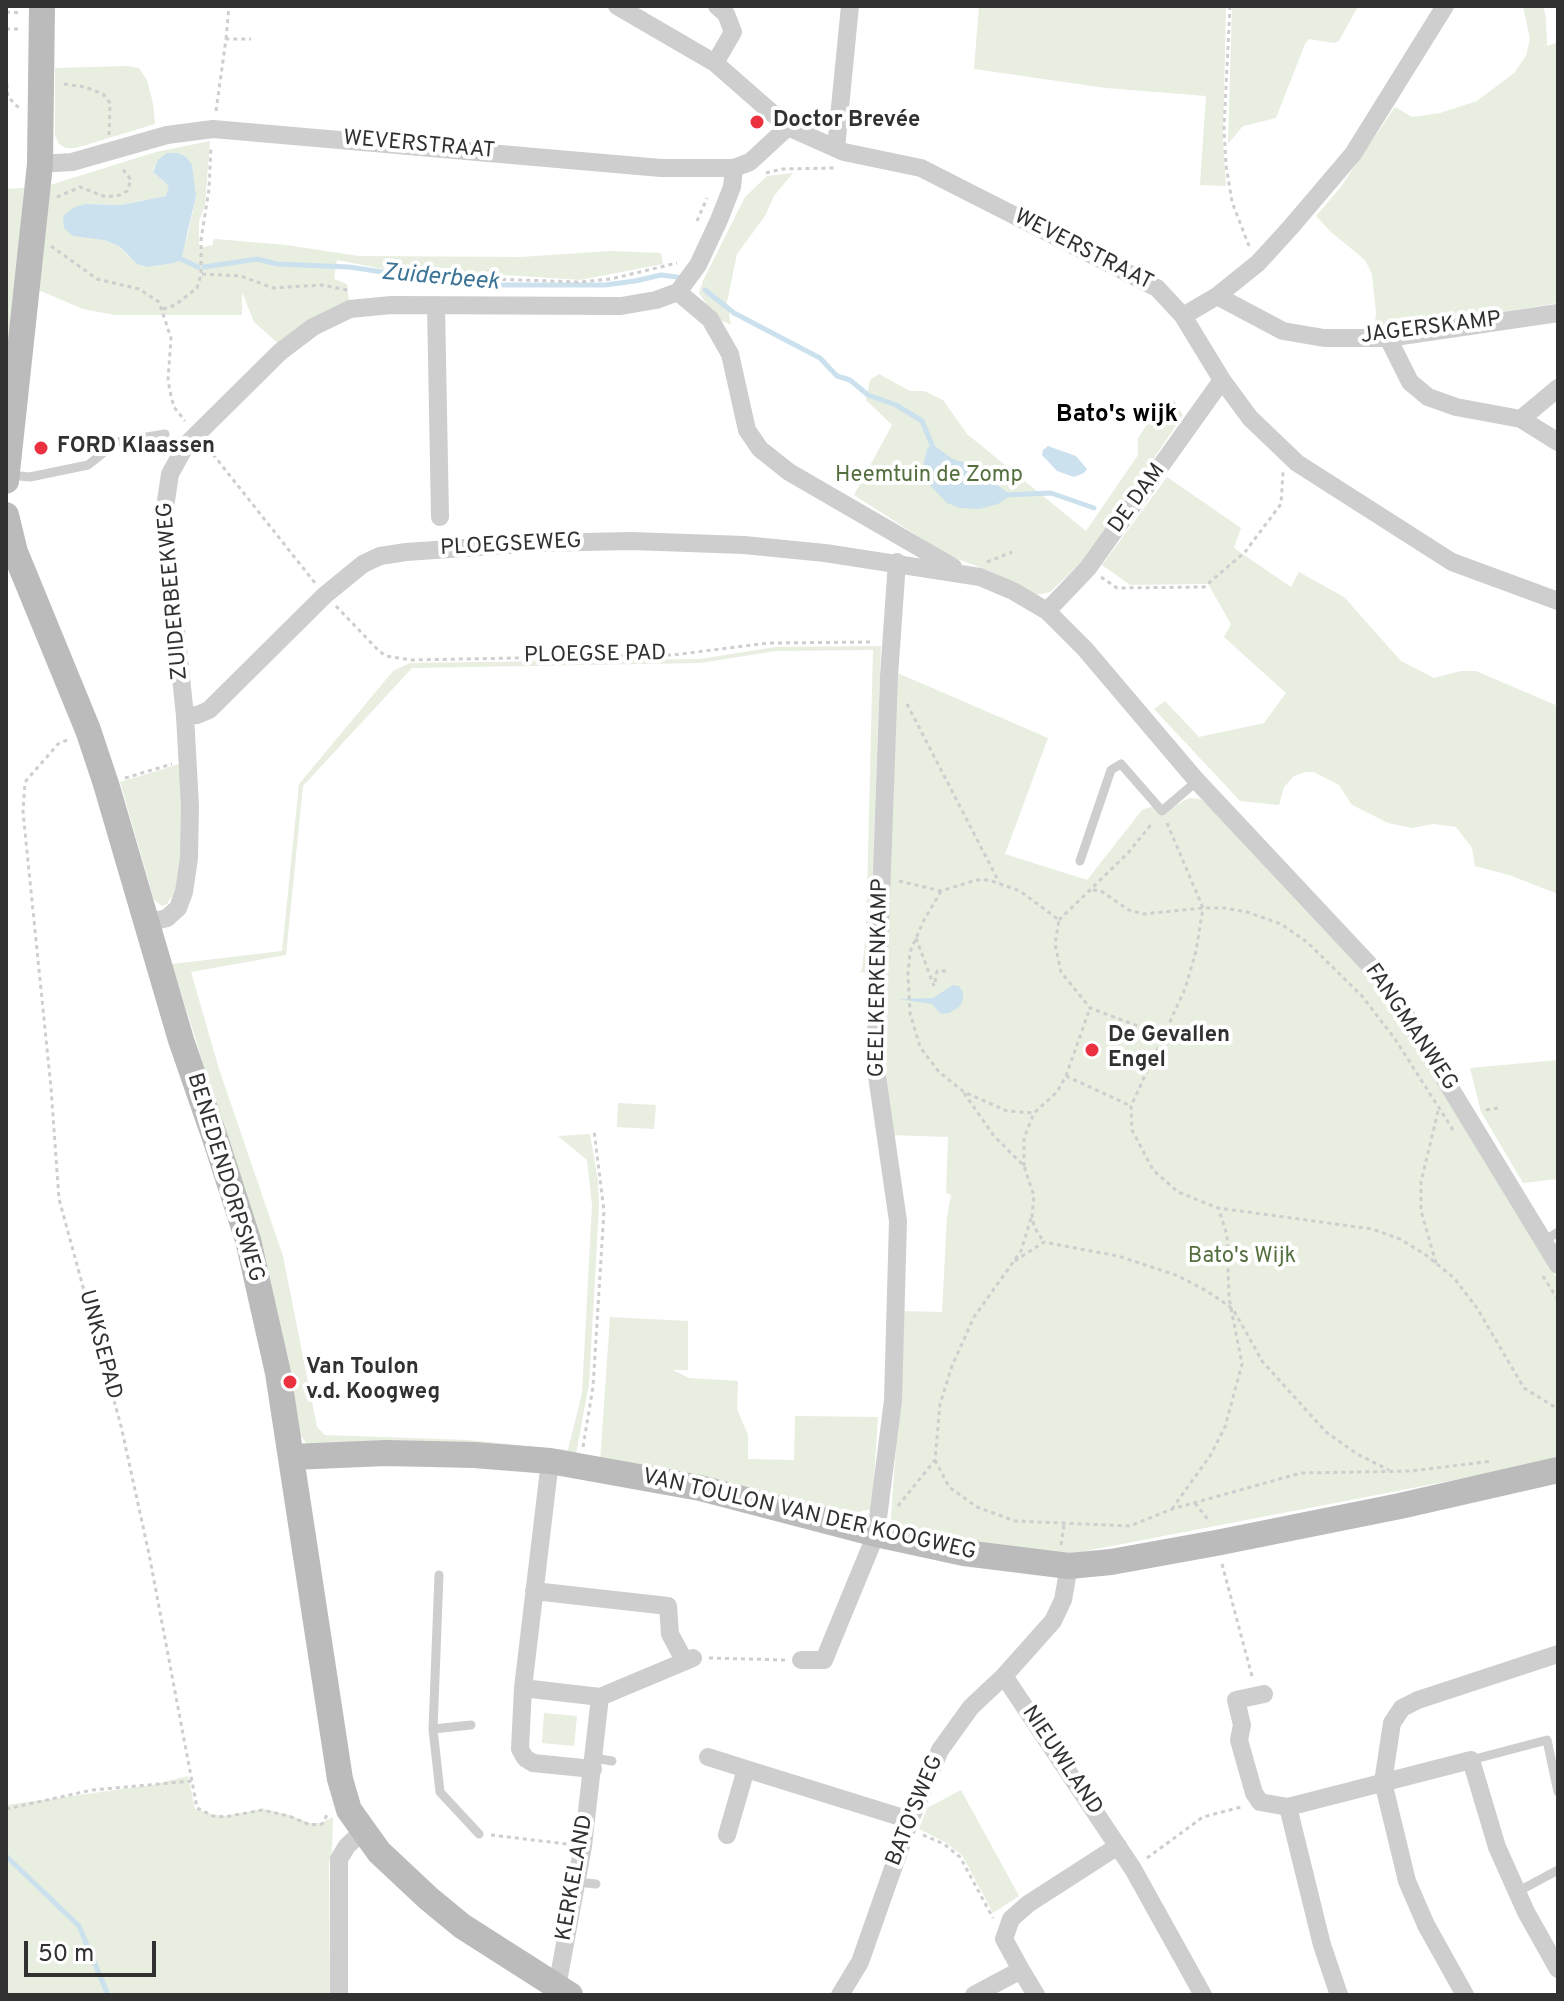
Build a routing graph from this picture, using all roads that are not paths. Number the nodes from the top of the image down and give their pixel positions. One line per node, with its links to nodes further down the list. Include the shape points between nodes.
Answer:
1 (42, 6): 9 (street)
2 (617, 6): 6 (street, WEVERSTRAAT)
3 (717, 6): 6 (street, via 733,32)
4 (850, 6): 8 (street)
5 (1445, 6): 12 (street, via 1353,154 1258,263)
6 (715, 63): 7 (street, WEVERSTRAAT)
7 (788, 127): 8 (street, WEVERSTRAAT); 10 (street, via 750,162)
8 (840, 150): 15 (street, WEVERSTRAAT, via 921,168 1145,281)
9 (40, 164): 10 (street, WEVERSTRAAT, via 72,162 167,135 213,129 661,168); 22 (street)
10 (724, 168): 11 (street, via 732,187 698,265)
11 (678, 292): 13 (street, ZUIDERBEEKWEG, via 621,306); 26 (street, FANGMANWEG, via 710,319 730,354 747,430 760,449 789,472)
12 (1217, 296): 15 (street); 16 (street, JAGERSKAMP, via 1283,331)
13 (436, 305): 24 (street); 29 (street, ZUIDERBEEKWEG, via 371,305 313,327 280,352 178,456 164,514)
14 (1558, 313): 16 (street, JAGERSKAMP)
15 (1183, 316): 17 (street, WEVERSTRAAT)
16 (1388, 338): 19 (street, via 1410,382 1428,397)
17 (1222, 380): 27 (street, WEVERSTRAAT, via 1250,418 1297,463 1452,562); 28 (street, DE DAM, via 1088,568)
18 (1558, 388): 19 (street)
19 (1521, 419): 21 (street)
20 (165, 434): 22 (lane, via 117,442 75,469)
21 (1558, 442)
22 (6, 478)
23 (6, 515): 32 (street, BENEDENDORPSWEG, via 15,552 88,730)
24 (440, 517)
25 (897, 562): 26 (street, FANGMANWEG); 29 (street, PLOEGSEWEG, via 744,545 631,541 380,556 325,595 209,710); 38 (street, GEELKERKENKAMP, via 875,1062 899,1233 893,1400)
26 (972, 575): 28 (street, FANGMANWEG)
27 (1558, 601)
28 (1047, 611): 30 (street, FANGMANWEG)
29 (185, 716): 32 (street, ZUIDERBEEKWEG, via 189,858 184,892 167,918)
30 (1197, 781): 31 (lane, via 1162,811 1121,764 1111,770); 33 (street, FANGMANWEG, via 1376,972)
31 (1080, 861)
32 (147, 923): 35 (street, BENEDENDORPSWEG, via 248,1240)
33 (1551, 1236): 34 (street, FANGMANWEG)
34 (1550, 1270)
35 (292, 1457): 36 (street, VAN TOULON VAN DER KOOGWEG, via 400,1453); 58 (street, BENEDENDORPSWEG, via 340,1779 349,1810)
36 (550, 1461): 38 (street, VAN TOULON VAN DER KOOGWEG, via 700,1488); 41 (street)
37 (1558, 1470): 39 (street, VAN TOULON VAN DER KOOGWEG, via 1216,1543)
38 (876, 1534): 39 (street, VAN TOULON VAN DER KOOGWEG, via 964,1553); 43 (street, GEELKERKENKAMP, via 824,1660)
39 (1069, 1566): 44 (street, BATO'SWEG, via 1053,1621)
40 (439, 1575): 49 (lane)
41 (534, 1591): 45 (street); 47 (street, via 668,1606 670,1634 688,1659)
42 (1558, 1654): 54 (street, via 1402,1708 1392,1723)
43 (801, 1660)
44 (1004, 1676): 57 (street, BATO'SWEG, via 971,1707 940,1750); 61 (street, NIEUWLAND)
45 (523, 1688): 47 (street); 52 (street, via 514,1727 525,1758 533,1763)
46 (1261, 1695): 56 (street, via 1236,1700 1242,1725 1239,1740 1260,1802)
47 (600, 1697): 52 (street, KERKELAND)
48 (471, 1725): 49 (lane)
49 (433, 1729): 59 (lane, via 440,1792)
50 (708, 1757): 53 (street)
51 (1471, 1760): 54 (street); 55 (lane, via 1547,1740); 63 (street, via 1497,1847)
52 (600, 1763): 66 (street, KERKELAND, via 583,1846 586,1883)
53 (746, 1769): 57 (street); 60 (street)
54 (1383, 1782): 56 (street); 73 (street, via 1407,1881)
55 (1558, 1792)
56 (1288, 1807): 72 (street)
57 (910, 1820): 68 (street, BATO'SWEG, via 860,1962)
58 (363, 1831): 66 (street, BENEDENDORPSWEG, via 379,1852 462,1926); 67 (street, via 339,1859)
59 (479, 1834)
60 (727, 1835)
61 (1118, 1846): 65 (street, via 1011,1919 1004,1939); 71 (street, NIEUWLAND)
62 (1558, 1870): 63 (lane)
63 (1517, 1892): 64 (street)
64 (1558, 1969)
65 (1021, 1970): 69 (street); 70 (street)
66 (563, 1991)
67 (339, 1995)
68 (840, 1995)
69 (974, 1995)
70 (1036, 1995)
71 (1203, 1995)
72 (1339, 1995)
73 (1465, 1995)

